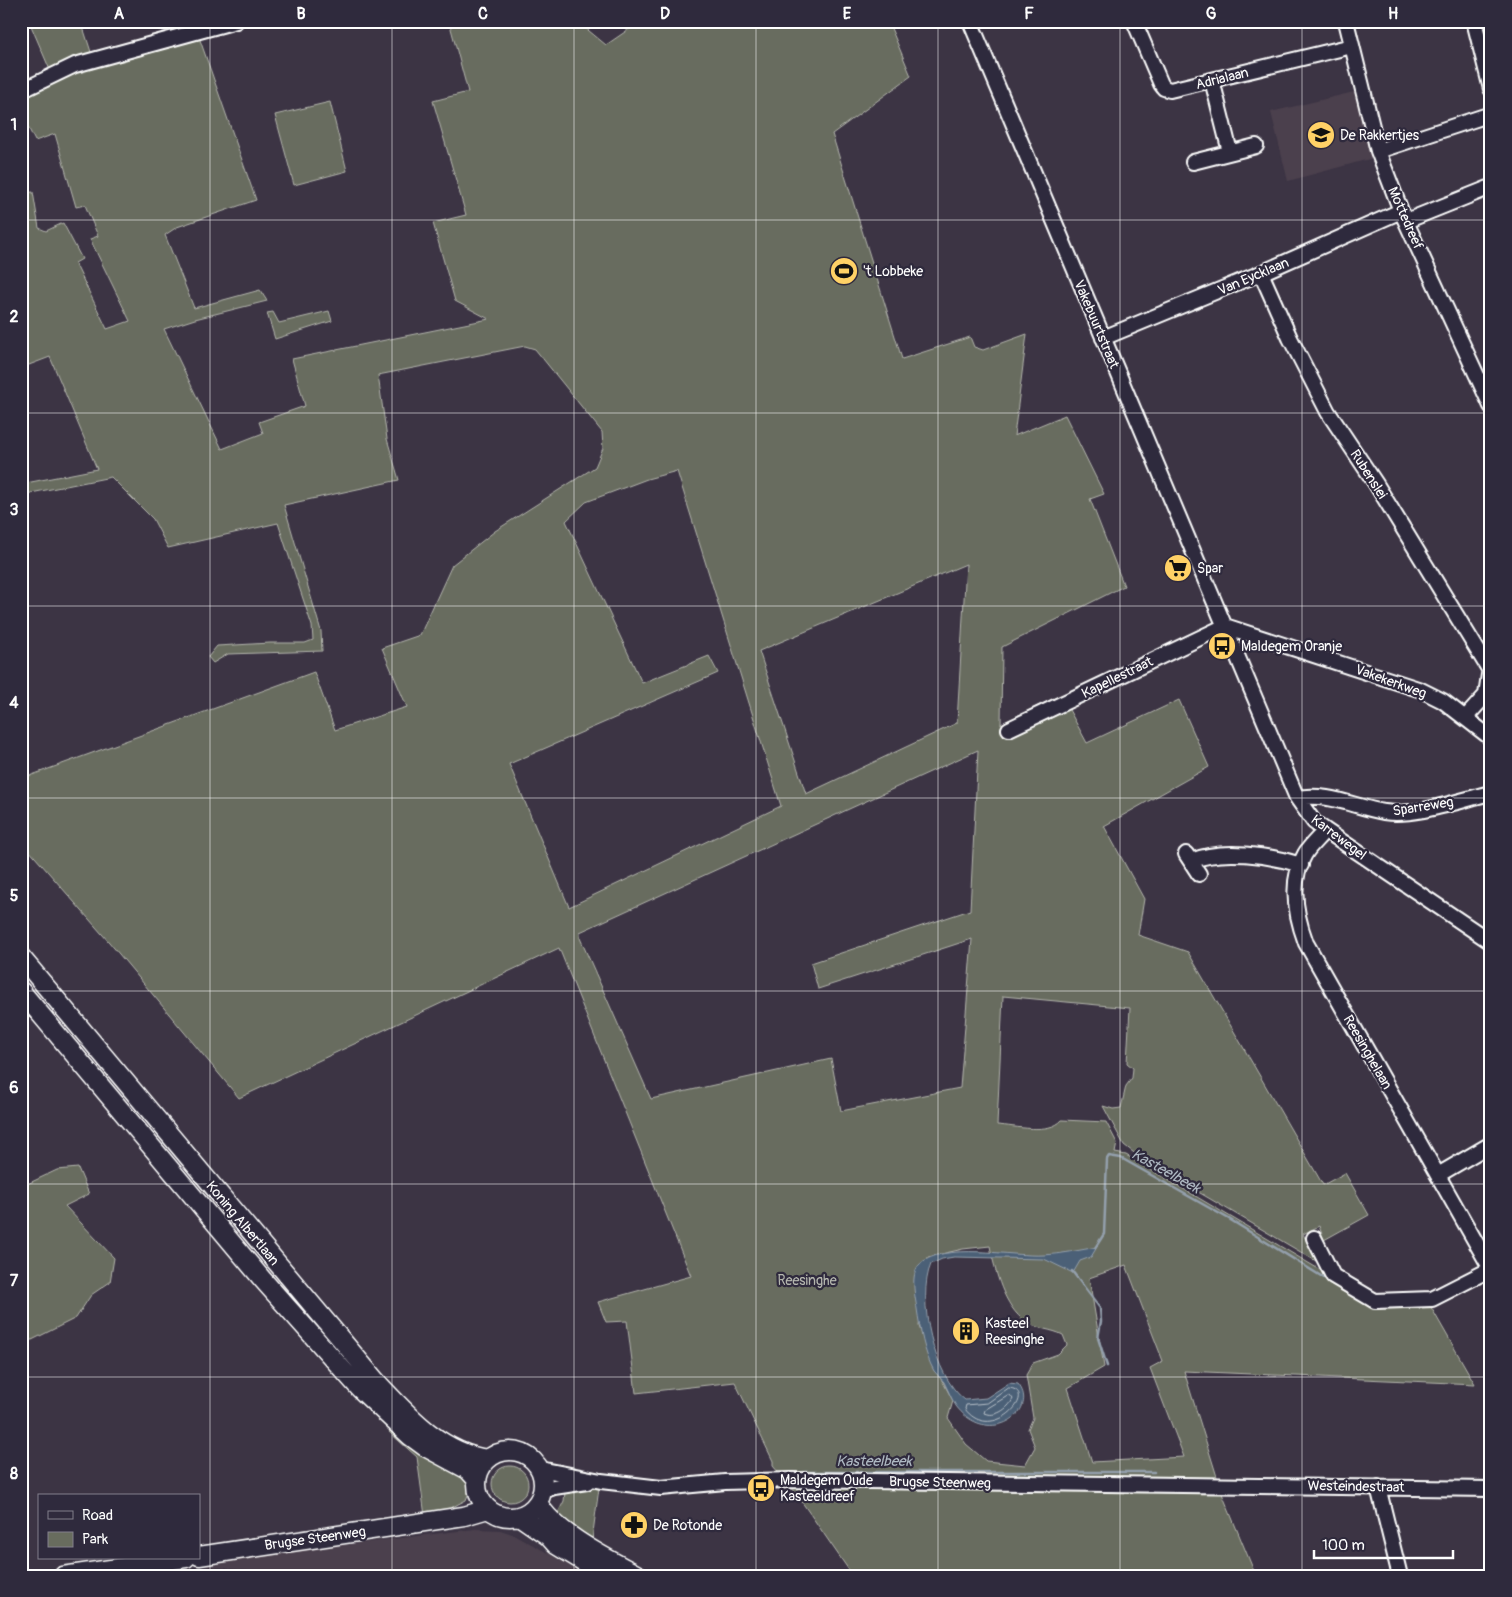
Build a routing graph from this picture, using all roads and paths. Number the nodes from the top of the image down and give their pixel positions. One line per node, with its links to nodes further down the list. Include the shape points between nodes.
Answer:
1 (236, 21): 9 (street, via 75,65)
2 (970, 21): 18 (street, Vakebuurtstraat)
3 (1134, 21): 7 (street, Adrialaan, via 1164,88 1170,90)
4 (1346, 21): 6 (street, Mottedreef)
5 (1474, 21): 8 (street)
6 (1352, 46): 7 (street, Adrialaan); 12 (street, Mottedreef)
7 (1212, 80): 13 (street)
8 (1491, 89)
9 (21, 90)
10 (1491, 114): 12 (street)
11 (1256, 146): 13 (street)
12 (1378, 151): 16 (street, Mottedreef)
13 (1230, 152): 14 (street)
14 (1193, 162)
15 (1491, 187): 16 (street, Van Eycklaan)
16 (1404, 216): 17 (street, Van Eycklaan); 19 (street, Mottedreef)
17 (1261, 273): 18 (street, Van Eycklaan); 21 (street, Rubenslei, via 1328,412)
18 (1103, 338): 20 (street, Vakebuurtstraat)
19 (1491, 406)
20 (1225, 626): 22 (street, Vakekerkweg, via 1420,690); 23 (street, Kapellestraat); 26 (street, Karrewegel)
21 (1490, 665): 22 (street, via 1486,695)
22 (1466, 717): 24 (street, Vakekerkweg)
23 (1009, 729)
24 (1491, 738)
25 (1491, 793): 26 (street, Sparreweg, via 1420,810 1385,812 1321,795)
26 (1297, 798): 27 (street, Karrewegel, via 1314,822)
27 (1325, 830): 28 (street, Reesinghelaan); 30 (street, Karrewegel)
28 (1300, 865): 29 (street, via 1286,860 1216,854 1188,857); 34 (street, Reesinghelaan, via 1296,907 1306,942)
29 (1199, 874)
30 (1491, 942)
31 (21, 957): 37 (main road, Koning Albertlaan, via 376,1381 430,1434 470,1455)
32 (21, 991): 42 (main road, Koning Albertlaan, via 263,1280 354,1383 410,1436 468,1470)
33 (1491, 1144): 34 (street)
34 (1438, 1175): 36 (street, Reesinghelaan)
35 (1314, 1238): 36 (street, Reesinghelaan, via 1333,1276 1376,1301 1432,1299)
36 (1491, 1269)
37 (488, 1459): 38 (main road, Brugse Steenweg, via 512,1451 528,1456); 42 (main road, Brugse Steenweg, via 479,1472)
38 (540, 1469): 39 (street, Brugse Steenweg); 44 (main road)
39 (601, 1481): 40 (street, Brugse Steenweg, via 661,1488 764,1480); 44 (street, Brugse Steenweg, via 554,1486)
40 (1221, 1485): 41 (street, Westeindestraat)
41 (1378, 1486): 43 (street, Westeindestraat); 54 (street)
42 (477, 1487): 45 (main road); 47 (main road, Brugse Steenweg, via 463,1507)
43 (1491, 1488)
44 (540, 1497): 46 (main road, Brugse Steenweg, via 533,1508); 53 (main road, via 551,1522)
45 (488, 1509): 46 (main road, via 501,1516); 47 (main road, Brugse Steenweg)
46 (520, 1516): 52 (main road, via 562,1549)
47 (432, 1521): 48 (main road, Brugse Steenweg)
48 (200, 1556)
49 (178, 1560): 50 (main road)
50 (140, 1570): 51 (main road)
51 (63, 1576)
52 (607, 1576)
53 (640, 1576)
54 (1400, 1576)

